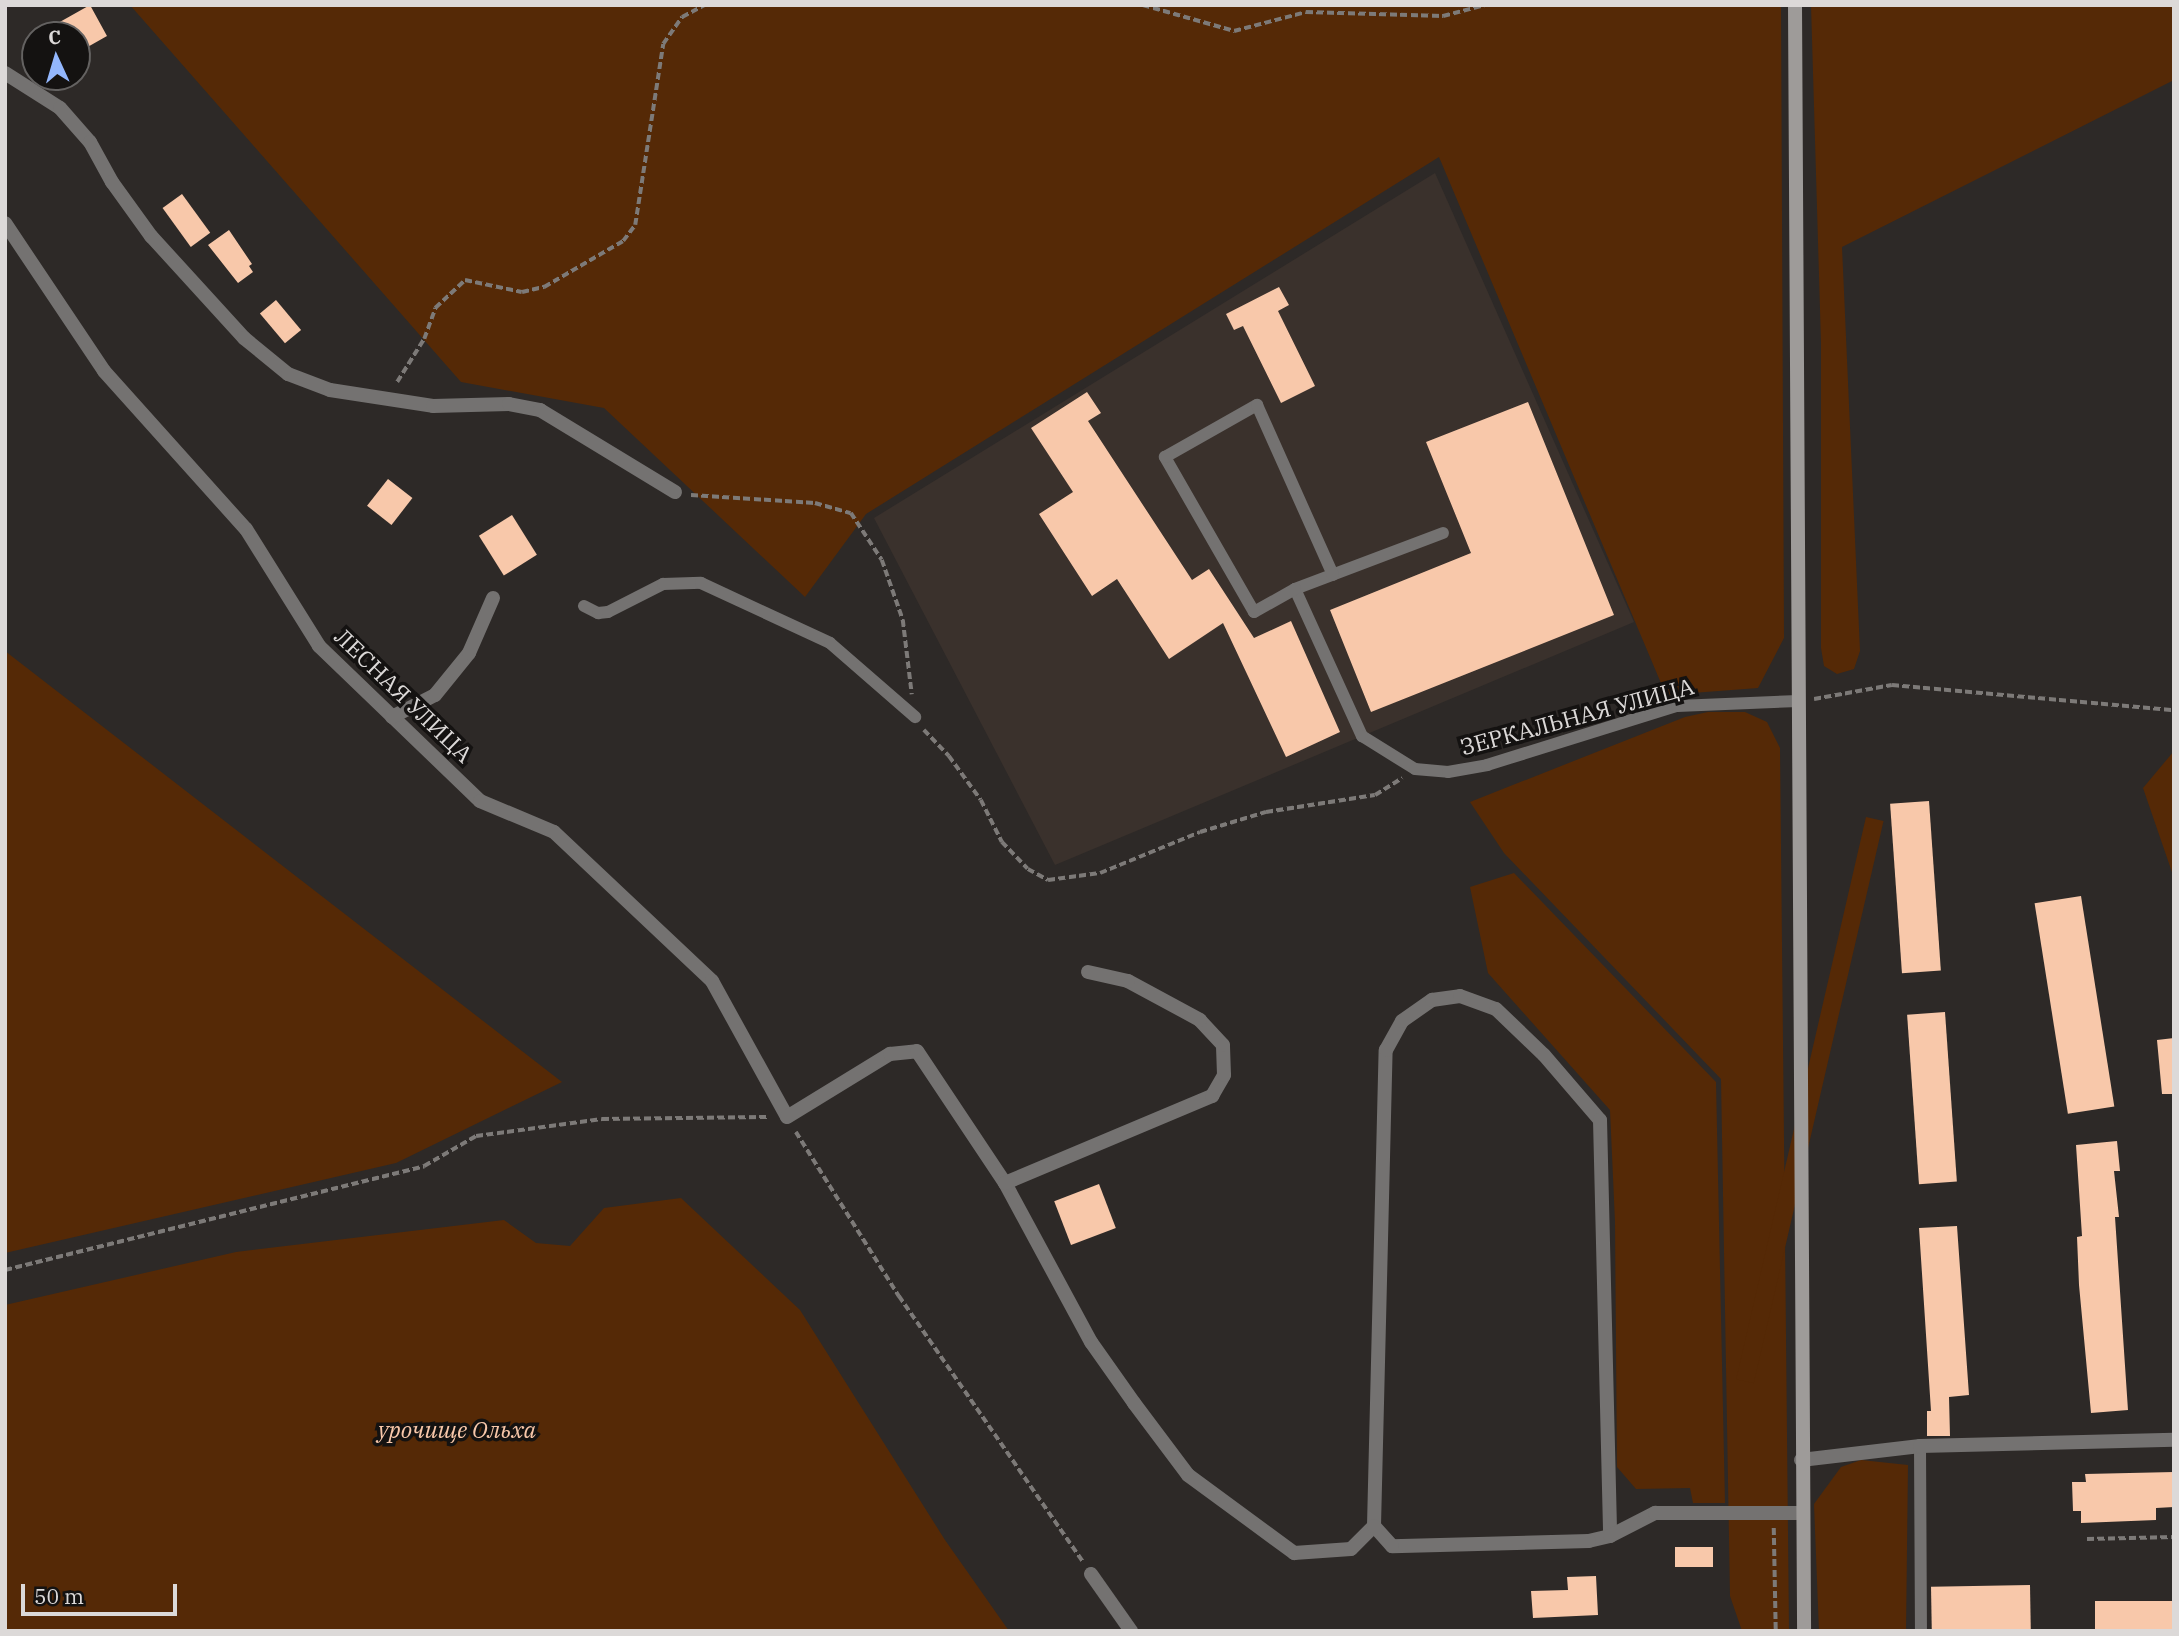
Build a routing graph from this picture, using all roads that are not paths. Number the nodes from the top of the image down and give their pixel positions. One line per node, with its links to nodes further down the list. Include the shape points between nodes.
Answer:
1 (1795, 5): 10 (street)
2 (5, 73): 4 (street, via 68,117 90,142 151,236 244,338 288,374 330,390 433,406 509,404 540,410)
3 (5, 223): 12 (street, ЛЕСНАЯ УЛИЦА, via 104,371 246,529 318,646)
4 (675, 492)
5 (1443, 533): 6 (lane)
6 (1333, 575): 7 (lane); 7 (lane, via 1257,405 1165,457 1254,612)
7 (1295, 589): 10 (lane, ЗЕРКАЛЬНАЯ УЛИЦА, via 1362,736 1415,769 1448,772 1487,765 1677,706)
8 (493, 598): 12 (street, via 469,653 435,695)
9 (584, 606): 11 (lane, via 608,612 663,584 701,583 830,643)
10 (1798, 701): 17 (street)
11 (915, 716)
12 (392, 717): 14 (street, ЛЕСНАЯ УЛИЦА, via 480,801 554,832 712,981 787,1117 890,1054 917,1051)
13 (1088, 972): 14 (street, via 1128,981 1200,1020 1223,1045 1224,1075 1212,1096)
14 (1005, 1183): 19 (street, via 1091,1342 1188,1475 1294,1553 1351,1549)
15 (2174, 1440): 16 (street)
16 (1920, 1446): 17 (street); 24 (lane)
17 (1801, 1460): 18 (street)
18 (1801, 1513): 20 (street, via 1655,1513); 23 (street)
19 (1374, 1525): 20 (street, via 1392,1546 1589,1541); 20 (street, via 1387,1050 1402,1021 1432,1000 1460,996 1496,1009 1600,1119)
20 (1611, 1536)
21 (1091, 1574): 22 (street)
22 (1131, 1631)
23 (1804, 1631)
24 (1921, 1631)

